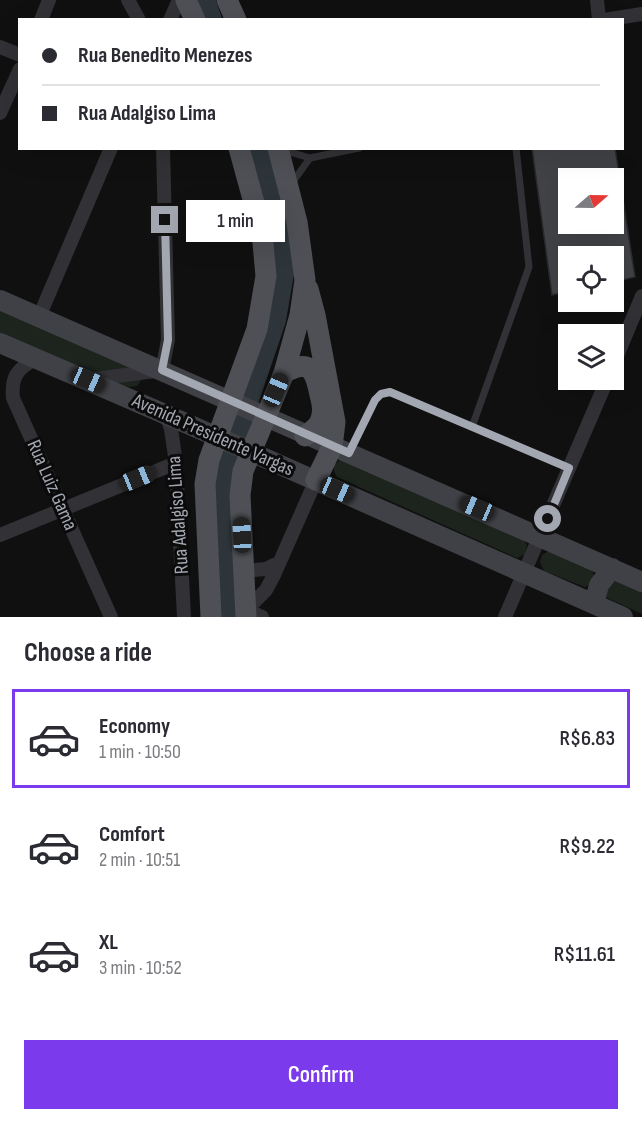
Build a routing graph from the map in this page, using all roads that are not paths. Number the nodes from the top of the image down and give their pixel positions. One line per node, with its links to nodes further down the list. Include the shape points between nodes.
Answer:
1 (50, 0): 8 (street)
2 (128, 0): 9 (street)
3 (180, 0): 10 (street)
4 (186, 0): 11 (main road)
5 (227, 0): 12 (main road)
6 (597, 0): 13 (street)
7 (642, 14): 14 (street)
8 (42, 18)
9 (137, 18)
10 (171, 18)
11 (194, 18)
12 (235, 18)
13 (599, 18)
14 (617, 18)
15 (0, 47): 16 (street)
16 (18, 54)
17 (18, 73): 18 (street)
18 (0, 113)
19 (110, 150): 31 (street)
20 (163, 150): 35 (street, via 168,340)
21 (240, 150): 58 (main road, via 262,232 266,276 257,329 209,460 205,484)
22 (280, 150): 27 (main road)
23 (285, 150): 26 (lane)
24 (349, 150): 26 (lane)
25 (516, 150): 40 (lane, via 529,267)
26 (310, 158): 27 (lane)
27 (289, 186): 28 (main road)
28 (305, 280): 36 (main road); 42 (main road)
29 (642, 296): 32 (street)
30 (0, 300): 31 (main road, Avenida Presidente Vargas)
31 (39, 317): 35 (main road, Avenida Presidente Vargas)
32 (624, 339)
33 (0, 344): 34 (main road, Avenida Presidente Vargas)
34 (35, 358): 37 (main road, Avenida Presidente Vargas); 46 (street, Rua Luiz Gama, via 14,375 14,398)
35 (162, 370): 37 (street); 41 (main road, Avenida Presidente Vargas)
36 (284, 373): 41 (main road, via 304,366 317,377 321,420 316,427); 51 (main road, via 243,471 240,495)
37 (88, 380): 39 (main road, Avenida Presidente Vargas)
38 (603, 390): 44 (street)
39 (166, 414): 43 (street, Rua Adalgiso Lima); 45 (main road, Avenida Presidente Vargas)
40 (472, 427): 42 (lane, via 390,392 375,400); 44 (lane)
41 (298, 432): 42 (main road, Avenida Presidente Vargas)
42 (340, 450): 45 (main road); 48 (main road, Avenida Presidente Vargas)
43 (176, 463): 46 (street); 57 (street, Rua Adalgiso Lima)
44 (569, 468): 48 (street)
45 (316, 480): 49 (street); 52 (main road, Avenida Presidente Vargas)
46 (62, 509): 47 (street); 56 (street, Rua Luiz Gama)
47 (0, 535)
48 (541, 536): 50 (main road, Avenida Presidente Vargas); 52 (street)
49 (280, 562): 51 (street); 55 (street)
50 (612, 568): 53 (main road, Avenida Presidente Vargas); 54 (main road, via 599,585)
51 (244, 571): 55 (main road)
52 (525, 574): 54 (main road, Avenida Presidente Vargas); 59 (street)
53 (642, 582)
54 (594, 604): 60 (main road, Avenida Presidente Vargas)
55 (251, 615)
56 (111, 617)
57 (184, 617)
58 (212, 617)
59 (505, 617)
60 (623, 617)

